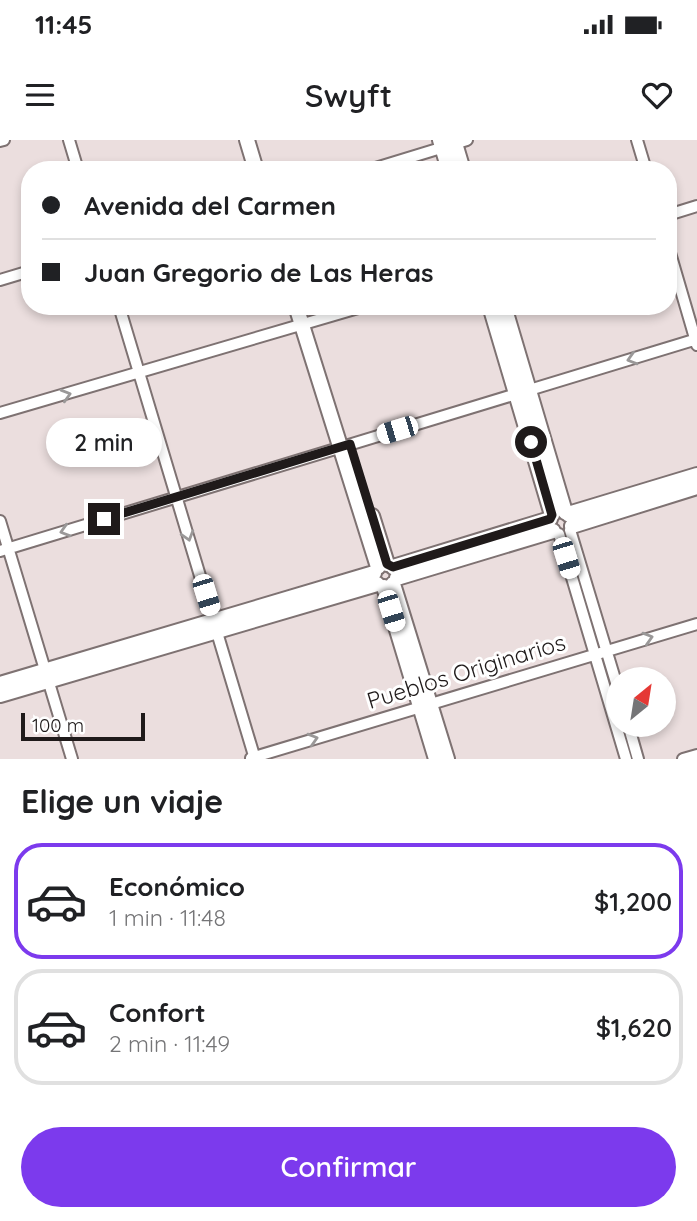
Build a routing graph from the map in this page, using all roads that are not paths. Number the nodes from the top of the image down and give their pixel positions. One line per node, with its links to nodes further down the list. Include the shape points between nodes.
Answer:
1 (69, 140): 6 (street)
2 (247, 140): 7 (main road)
3 (254, 140): 8 (main road)
4 (637, 140): 12 (street)
5 (452, 142): 9 (street); 10 (main road); 11 (main road)
6 (75, 161)
7 (253, 161)
8 (260, 161)
9 (396, 161)
10 (450, 161)
11 (459, 161)
12 (643, 161)
13 (697, 206): 14 (street)
14 (677, 212)
15 (21, 274): 17 (street)
16 (677, 277): 25 (street)
17 (0, 280)
18 (122, 315): 26 (street)
19 (301, 315): 24 (main road)
20 (306, 315): 24 (main road)
21 (336, 315): 24 (street)
22 (493, 315): 27 (main road)
23 (506, 315): 27 (main road)
24 (306, 324): 26 (street); 29 (main road)
25 (696, 341): 27 (street, one-way to 27)
26 (139, 374): 28 (street, one-way to 26); 32 (street)
27 (523, 392): 29 (street); 34 (main road)
28 (0, 413)
29 (345, 446): 32 (street); 36 (main road)
30 (697, 475): 34 (main road)
31 (697, 487): 34 (main road)
32 (176, 497): 35 (street, one-way to 35); 38 (street, one-way to 38)
33 (0, 521): 35 (street)
34 (561, 523): 36 (main road); 39 (street); 40 (street)
35 (4, 550): 42 (street)
36 (385, 576): 38 (main road); 45 (main road)
37 (697, 624): 39 (street, Pueblos Originarios, one-way to 37)
38 (215, 625): 42 (main road); 48 (street)
39 (607, 651): 40 (street, Pueblos Originarios); 41 (street)
40 (594, 654): 45 (street, Pueblos Originarios); 52 (street)
41 (612, 667)
42 (47, 675): 43 (main road); 44 (main road); 49 (street)
43 (0, 684)
44 (0, 695)
45 (425, 706): 48 (street, Pueblos Originarios, one-way to 45); 50 (main road); 51 (main road)
46 (632, 737): 53 (street)
47 (697, 755): 54 (street)
48 (253, 758)
49 (72, 759)
50 (436, 759)
51 (447, 759)
52 (626, 759)
53 (638, 759)
54 (683, 759)

